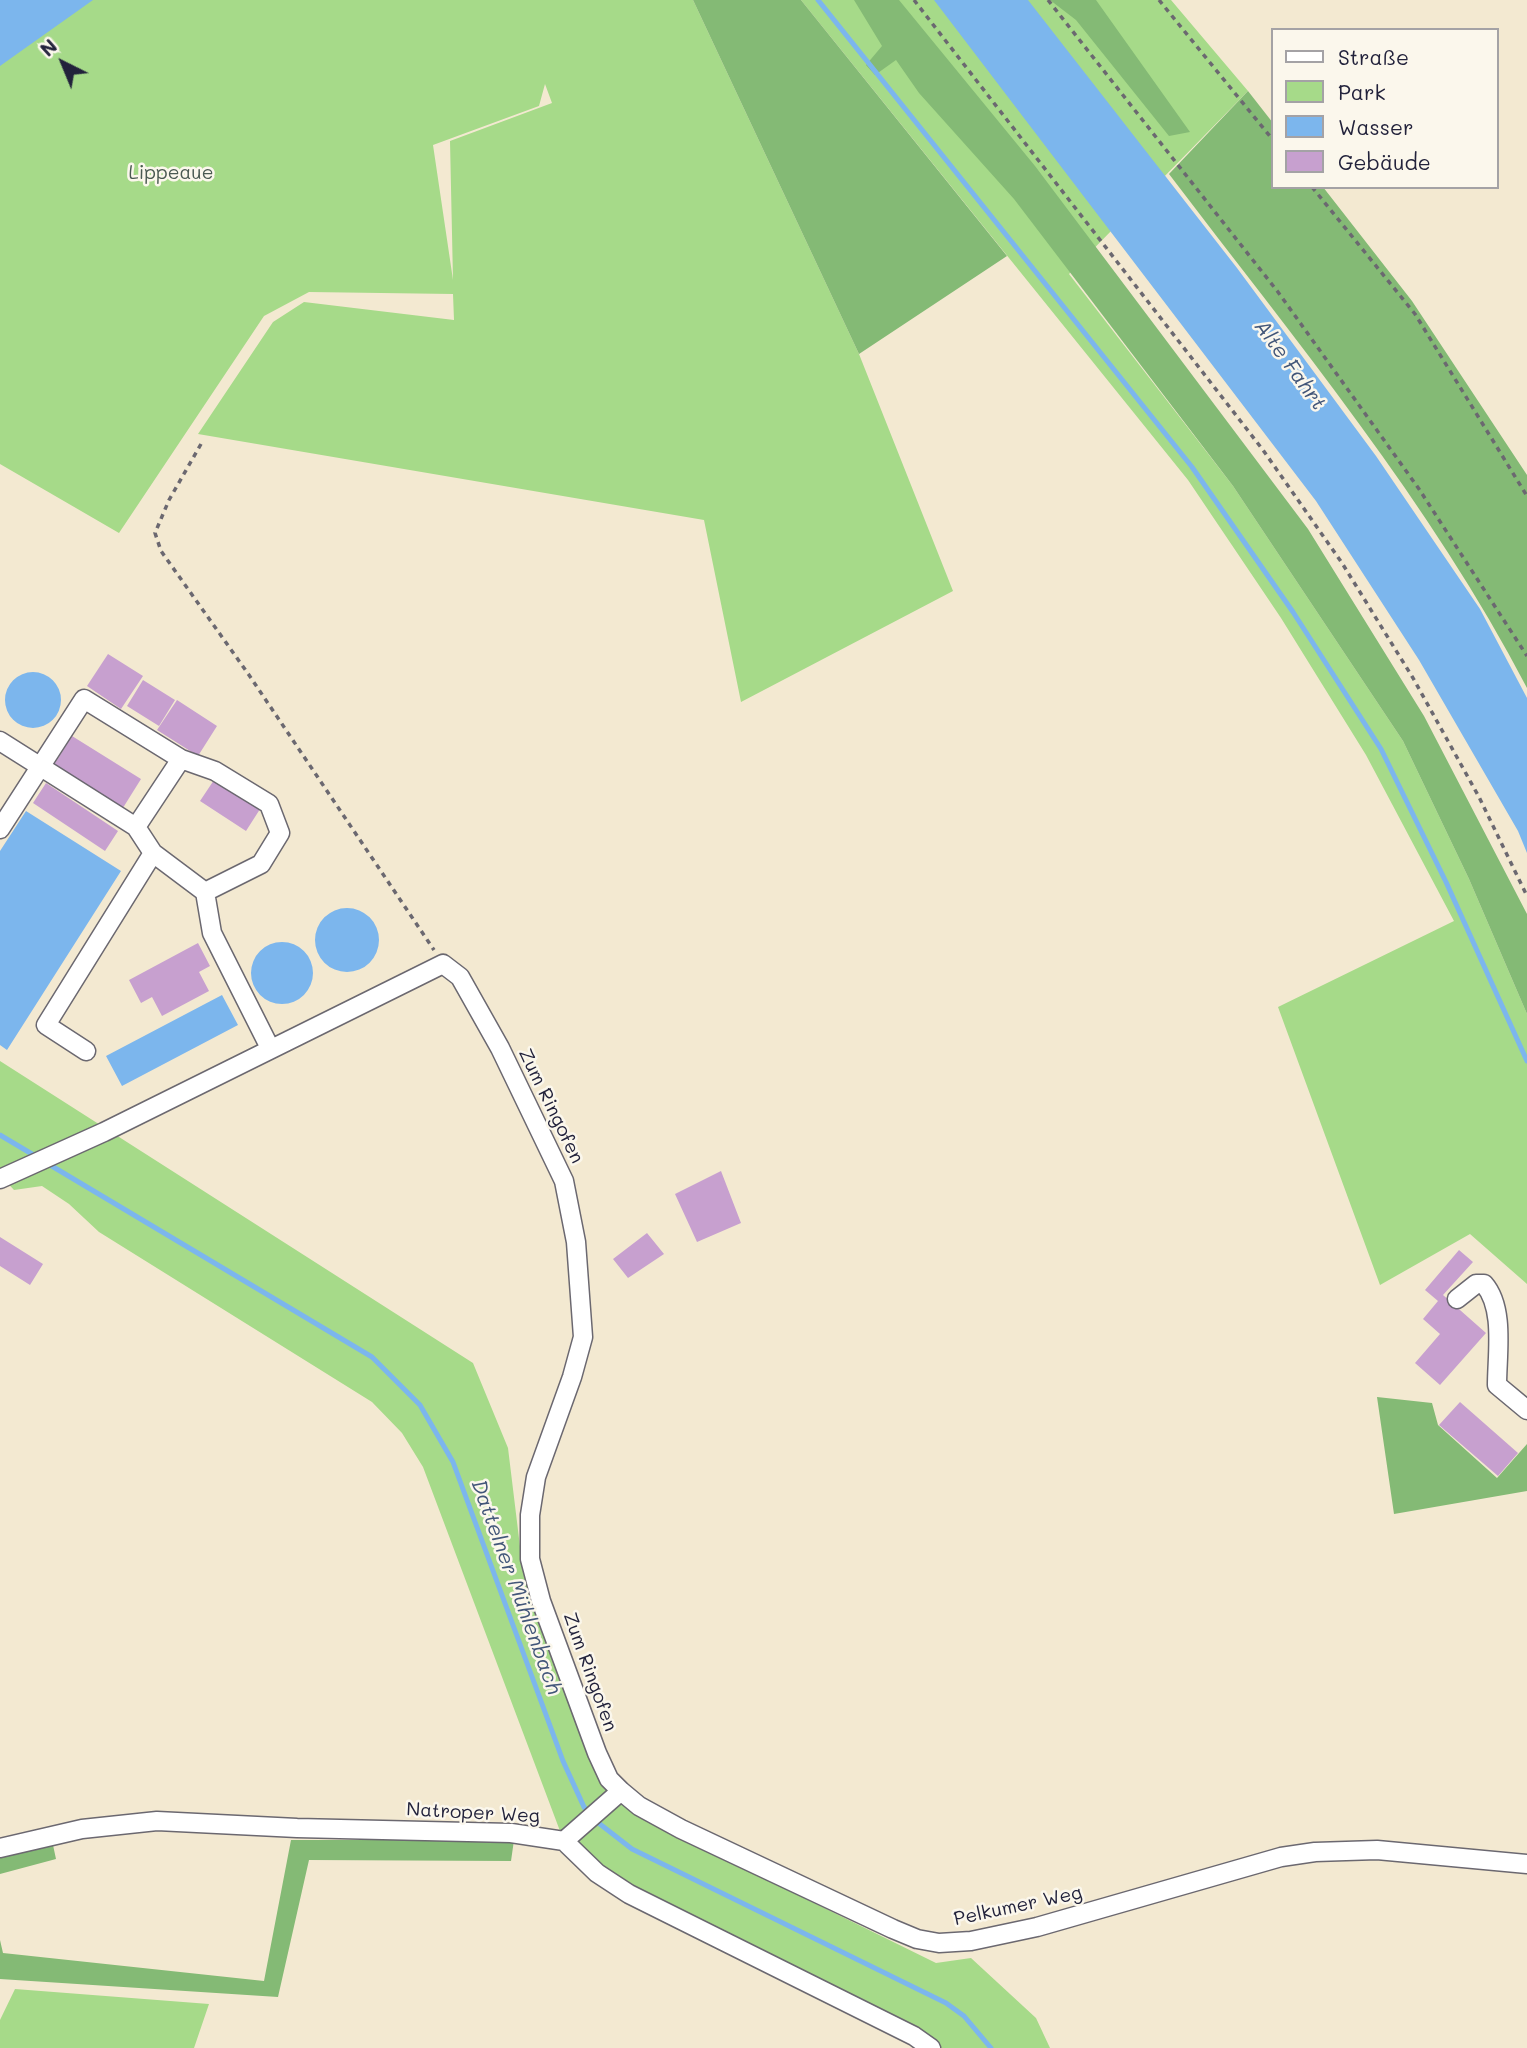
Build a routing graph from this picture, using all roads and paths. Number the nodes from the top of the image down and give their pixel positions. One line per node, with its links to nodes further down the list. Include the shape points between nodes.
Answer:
1 (914, 0): 16 (path, via 1263,450 1342,563 1413,678)
2 (1048, 0): 8 (path, via 1278,292 1419,489)
3 (1159, 0): 4 (path)
4 (1272, 139)
5 (1313, 189): 7 (path, via 1415,314)
6 (201, 444): 17 (path, via 155,533 161,551)
7 (1527, 496)
8 (1527, 656)
9 (0, 741): 11 (street)
10 (181, 759): 11 (street, via 85,699); 12 (street); 15 (street, via 215,771 269,804 280,833 261,864)
11 (39, 766): 12 (street); 13 (street)
12 (136, 827): 14 (street)
13 (0, 829)
14 (153, 853): 15 (street); 19 (street, via 46,1025)
15 (205, 892): 18 (street, via 212,933)
16 (1527, 896)
17 (443, 964): 18 (street); 23 (street, Zum Ringofen, via 460,977 480,1012 564,1181 576,1242 583,1337 536,1477 530,1559 597,1753 609,1779)
18 (271, 1048): 20 (street)
19 (86, 1051)
20 (0, 1179)
21 (1457, 1299): 22 (street, via 1476,1284 1489,1290 1498,1335 1497,1385)
22 (1527, 1410)
23 (621, 1791): 24 (street); 26 (street, Pelkumer Weg, via 681,1829 892,1929 939,1942 971,1941 1037,1927 1281,1857 1315,1852 1377,1850)
24 (564, 1841): 25 (street, Natroper Weg, via 510,1832 157,1821 82,1829); 27 (street, Natroper Weg, via 597,1873 629,1894)
25 (0, 1848)
26 (1527, 1864)
27 (931, 2048)

